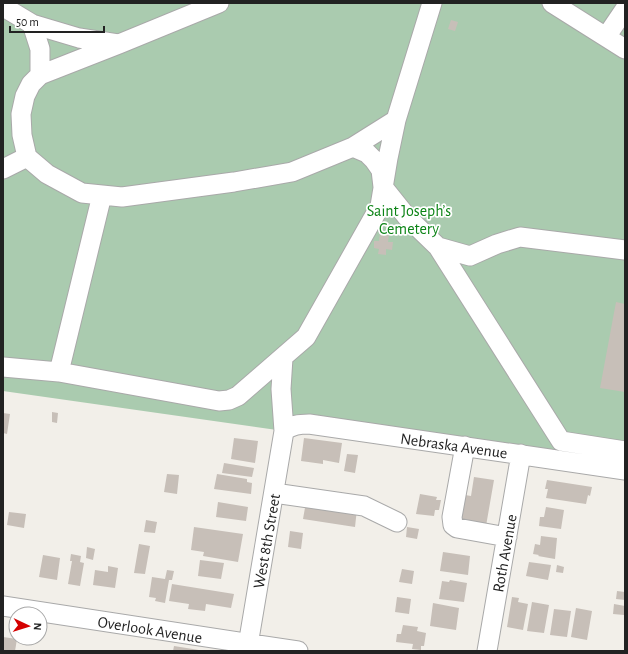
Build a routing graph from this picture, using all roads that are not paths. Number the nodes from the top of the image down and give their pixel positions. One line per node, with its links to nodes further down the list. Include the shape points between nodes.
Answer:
1 (220, 3): 8 (street)
2 (432, 3): 11 (street)
3 (552, 3): 7 (street)
4 (3, 4): 6 (street)
5 (625, 9): 7 (street)
6 (32, 24): 8 (street, via 80,38); 10 (street, via 40,49)
7 (606, 38): 9 (street)
8 (119, 44): 10 (street)
9 (625, 49)
10 (40, 75): 13 (street, via 31,84 25,96 21,114)
11 (396, 120): 12 (street); 15 (street)
12 (353, 147): 15 (street, via 367,153 374,160 381,170); 16 (street, via 292,172 122,197)
13 (27, 157): 14 (street); 16 (street, via 47,174 82,193)
14 (3, 169)
15 (383, 187): 17 (street, via 407,217); 19 (street, via 380,206 306,337)
16 (102, 195): 21 (street)
17 (438, 247): 18 (street, via 470,256 520,237); 24 (street, via 561,441)
18 (625, 250)
19 (283, 358): 21 (street, via 238,396 219,401); 22 (street, West 8th Street, via 281,389)
20 (3, 367): 21 (street)
21 (59, 372)
22 (284, 431): 23 (street, Nebraska Avenue, via 291,426 309,424); 27 (street, West 8th Street)
23 (466, 446): 25 (street, Nebraska Avenue); 29 (street, via 452,517 454,525 457,528)
24 (625, 451)
25 (521, 454): 26 (street, Nebraska Avenue); 29 (street, Roth Avenue)
26 (625, 470)
27 (274, 493): 28 (street, via 364,506); 31 (street, West 8th Street)
28 (397, 522)
29 (507, 537): 33 (street, Roth Avenue)
30 (3, 606): 31 (street, Overlook Avenue)
31 (248, 647): 32 (street, Overlook Avenue)
32 (298, 651)
33 (487, 651)

